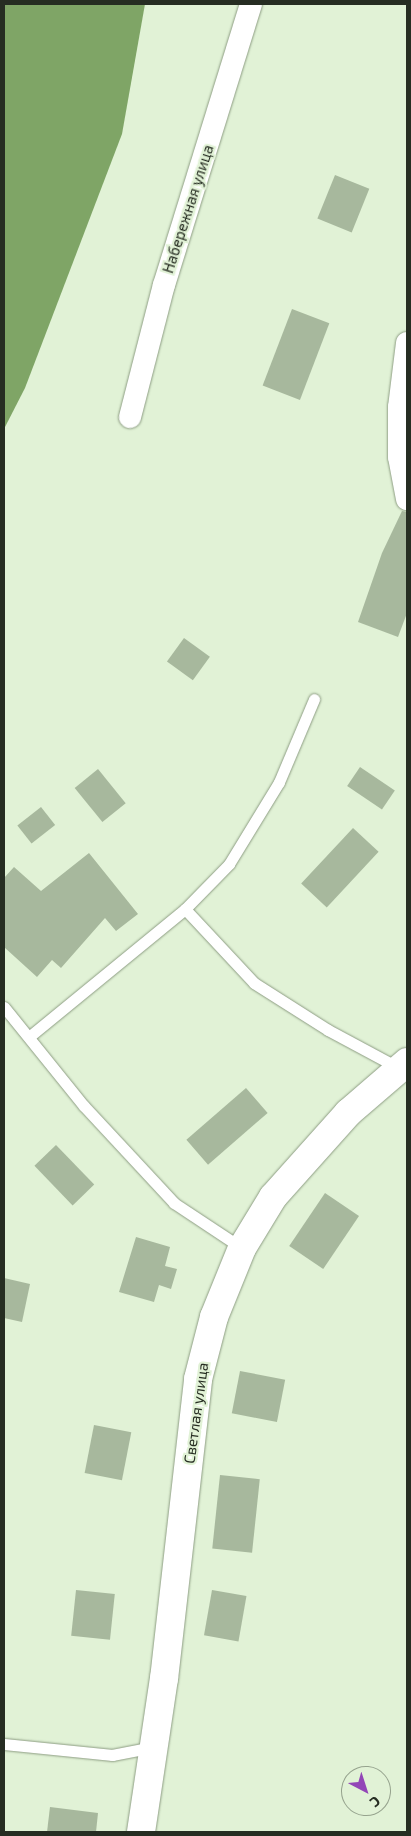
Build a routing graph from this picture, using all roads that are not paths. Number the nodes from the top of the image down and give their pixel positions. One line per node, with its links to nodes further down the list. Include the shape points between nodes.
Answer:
1 (251, 4): 3 (street, Набережная улица, via 164,285)
2 (407, 343): 4 (street, via 399,407 399,458)
3 (130, 417)
4 (407, 499)
5 (314, 700): 6 (lane, via 279,782 249,833 229,864)
6 (185, 909): 8 (lane); 9 (lane, via 254,983 328,1030)
7 (4, 1007): 8 (lane)
8 (30, 1036): 10 (lane, via 84,1106 174,1203)
9 (403, 1065): 10 (street, Светлая улица, via 307,1156 273,1197)
10 (242, 1248): 12 (street, Светлая улица, via 214,1317 198,1379)
11 (4, 1744): 12 (lane, via 112,1755)
12 (154, 1746): 13 (street, Светлая улица)
13 (141, 1832)

